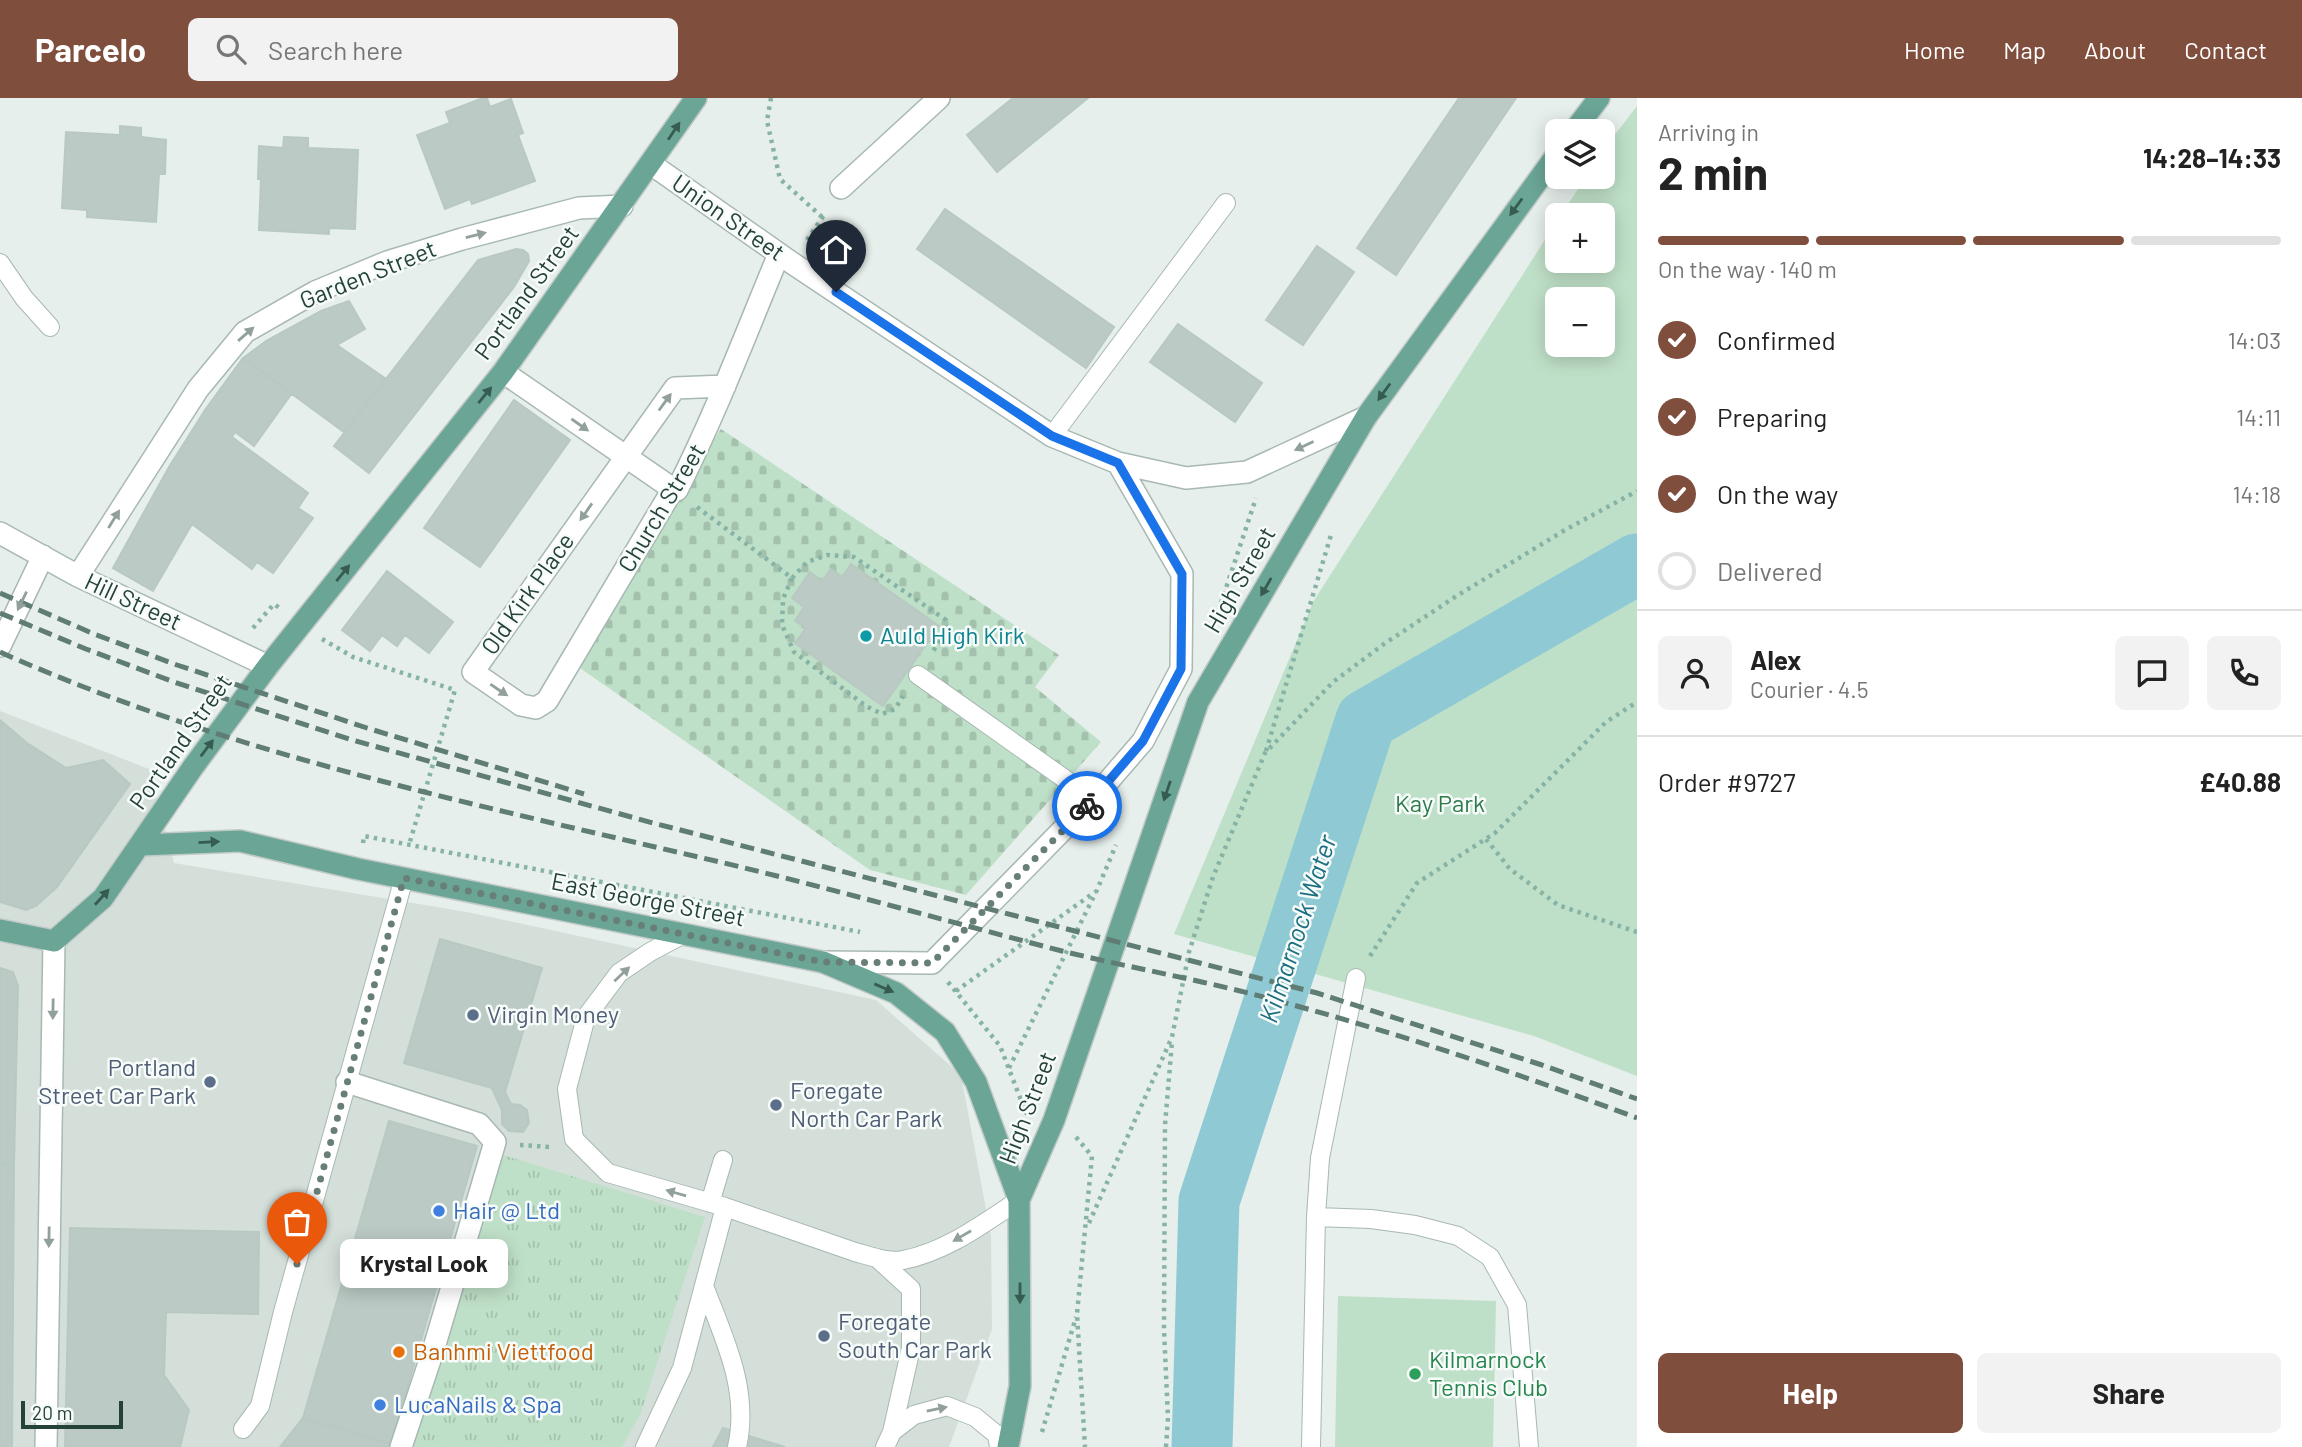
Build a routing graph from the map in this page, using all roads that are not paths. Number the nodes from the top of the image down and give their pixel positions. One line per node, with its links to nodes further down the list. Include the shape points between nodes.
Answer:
1 (696, 98): 5 (main road, Portland Street, one-way to 1)
2 (939, 98): 7 (street)
3 (1600, 98): 4 (main road)
4 (1583, 119)
5 (651, 164): 9 (main road, Portland Street); 10 (street, Union Street)
6 (1545, 171): 15 (main road, High Street, one-way to 15)
7 (841, 188)
8 (1226, 204): 16 (lane)
9 (622, 206): 13 (main road, Portland Street); 22 (street, Garden Street, one-way to 9, via 198,390 245,332 315,292 387,262 579,208)
10 (786, 259): 14 (street, Church Street); 16 (street, Union Street)
11 (0, 263): 12 (lane)
12 (50, 327)
13 (503, 372): 17 (street, one-way to 17); 24 (main road, Portland Street, one-way to 13)
14 (725, 386): 17 (street, Old Kirk Place, one-way to 14, via 675,388); 19 (street, Church Street, via 677,490)
15 (1366, 417): 18 (street, Union Street, one-way to 18, via 1247,472 1186,478); 37 (main road, High Street, one-way to 37, via 1198,702 1054,1120)
16 (1052, 436): 18 (street, Union Street)
17 (625, 457): 19 (street); 26 (street, Old Kirk Place, one-way to 26, via 473,672 521,705)
18 (1118, 463): 27 (street, via 1182,574 1181,669 1143,741)
19 (673, 489): 26 (street, Church Street, via 547,701)
20 (1, 537): 21 (street, Hill Street)
21 (43, 556): 22 (street, Hill Street); 23 (street, one-way to 23)
22 (78, 576): 24 (street, Hill Street)
23 (0, 646)
24 (268, 666): 28 (main road, Portland Street, one-way to 24)
25 (918, 675): 27 (lane)
26 (536, 708)
27 (1093, 799): 33 (street, via 932,963)
28 (141, 845): 29 (main road, East George Street, one-way to 29, via 240,841); 32 (main road, Portland Street, one-way to 28, via 103,898)
29 (404, 878): 31 (main road, East George Street); 35 (lane)
30 (0, 930): 32 (main road)
31 (684, 934): 33 (main road, East George Street); 38 (lane, one-way to 31, via 608,1173 574,1139 567,1089 586,1017 620,973)
32 (54, 941): 44 (street, one-way to 44)
33 (823, 962): 37 (main road, East George Street, one-way to 37, via 896,993 945,1032 976,1083)
34 (1356, 978): 39 (lane, via 1323,1146)
35 (347, 1083): 42 (lane, via 260,1406); 45 (street, via 479,1124 495,1142)
36 (723, 1160): 38 (lane)
37 (1019, 1200): 40 (lane, one-way to 40, via 942,1248 901,1261); 49 (main road, one-way to 49, via 1020,1386)
38 (717, 1205): 40 (lane); 41 (lane)
39 (1316, 1217): 50 (lane); 51 (lane, via 1415,1225 1458,1236 1490,1257 1517,1305)
40 (877, 1258): 43 (lane, via 911,1289 911,1348)
41 (704, 1286): 46 (lane, via 682,1368); 47 (lane, via 740,1388 742,1426)
42 (243, 1429)
43 (888, 1439): 48 (lane, one-way to 48, via 914,1415 947,1406 975,1417 997,1435)
44 (46, 1447)
45 (401, 1447)
46 (645, 1447)
47 (737, 1447)
48 (999, 1447)
49 (1008, 1447)
50 (1311, 1447)
51 (1529, 1447)

